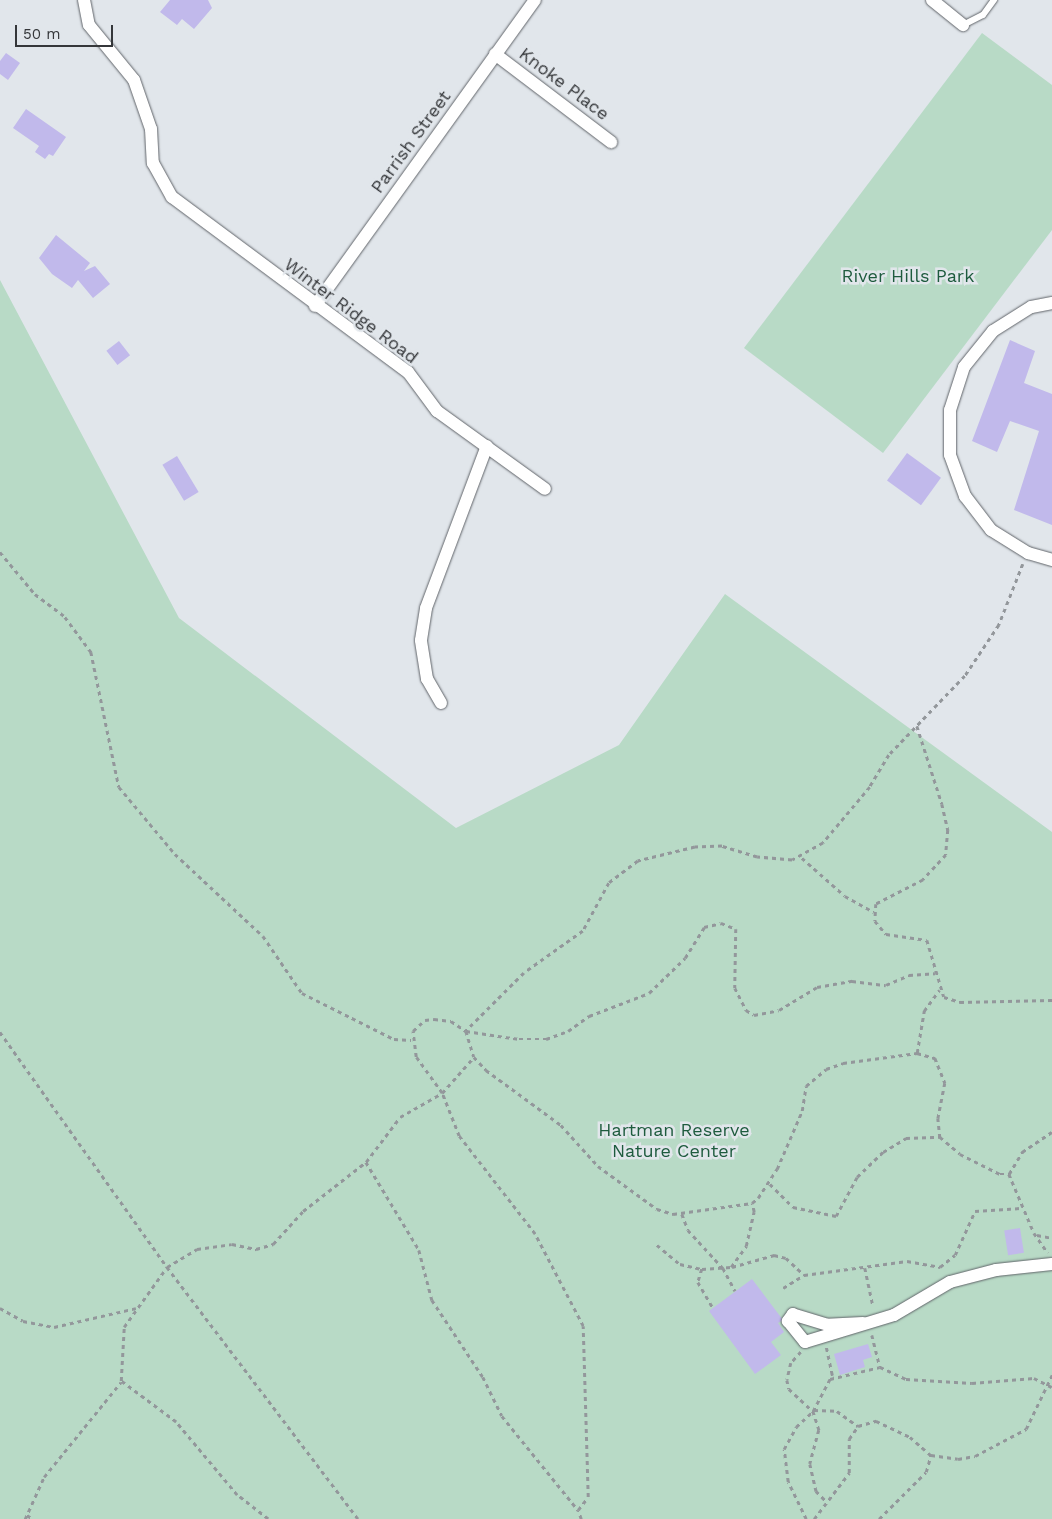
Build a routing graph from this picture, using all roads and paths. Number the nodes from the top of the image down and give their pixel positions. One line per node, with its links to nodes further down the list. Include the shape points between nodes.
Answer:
1 (84, 0): 9 (street, Winter Ridge Road, via 89,25 134,80 146,112 153,163 172,197)
2 (535, 0): 6 (street, Parrish Street)
3 (932, 0): 5 (street)
4 (994, 0): 5 (lane, via 983,15)
5 (962, 25)
6 (495, 54): 7 (street, Knoke Place); 9 (street, Parrish Street)
7 (611, 142)
8 (1052, 303): 13 (street, via 1031,308 993,331 964,367 950,410 950,455 965,496 992,530)
9 (315, 306): 10 (street, Winter Ridge Road, via 408,372 437,411)
10 (487, 446): 11 (street, Winter Ridge Road); 15 (street, via 426,608 423,650 427,679)
11 (545, 489)
12 (0, 552): 24 (path, via 35,594 65,617 90,652 119,786 175,854 263,936 302,992 394,1039)
13 (1028, 553): 14 (street); 16 (path, via 999,625 965,676)
14 (1052, 560)
15 (441, 703)
16 (917, 726): 17 (path, via 889,755 837,830); 18 (path, via 948,830 946,856 923,880 876,904)
17 (802, 858): 18 (path, via 845,896); 22 (path, via 757,857 722,846 646,857 609,883 583,931 524,973)
18 (874, 912): 19 (path, via 879,928 886,934 927,940)
19 (935, 973): 20 (path); 22 (path, via 909,974 886,986 852,981 817,987 779,1010 754,1015 746,1010 735,988 736,929 721,923 704,927 685,958 649,993 590,1016 568,1031 546,1038 519,1039)
20 (939, 990): 21 (path, via 944,997 960,1002); 25 (path, via 924,1011)
21 (1052, 1000)
22 (466, 1031): 24 (path, via 451,1022 425,1020 413,1031); 26 (path)
23 (0, 1032): 41 (path)
24 (411, 1040): 27 (path, via 416,1057)
25 (917, 1054): 29 (path, via 935,1058 941,1065 945,1083 938,1118); 32 (path, via 844,1063 811,1079)
26 (474, 1057): 27 (path); 35 (path, via 507,1088 561,1125 598,1166 657,1209)
27 (442, 1093): 30 (path, via 400,1117); 66 (path, via 460,1136 535,1234 583,1326 588,1497)
28 (1052, 1132): 31 (path, via 1022,1152)
29 (940, 1137): 31 (path, via 960,1154); 32 (path, via 906,1138 883,1152 857,1177 836,1216 793,1207)
30 (366, 1162): 41 (path, via 303,1211 274,1244 256,1249 232,1244 197,1249); 66 (path, via 419,1250 432,1300 483,1377 502,1416)
31 (1009, 1174): 34 (path)
32 (770, 1184): 33 (path)
33 (752, 1203): 35 (path); 42 (path, via 754,1212 746,1246)
34 (1022, 1208): 36 (path); 44 (path, via 975,1211 955,1255 940,1267 907,1261)
35 (682, 1214): 43 (path, via 688,1230)
36 (1035, 1235): 37 (path); 39 (path)
37 (1052, 1238)
38 (656, 1245): 45 (path, via 680,1264)
39 (1052, 1258)
40 (1052, 1264): 53 (street, via 996,1270 950,1282 894,1315)
41 (167, 1267): 51 (path); 71 (path)
42 (731, 1267): 43 (path); 46 (path, via 774,1256 786,1258)
43 (723, 1268): 45 (path); 48 (path)
44 (865, 1268): 46 (path); 49 (path)
45 (702, 1269): 52 (path, via 698,1282)
46 (804, 1275): 47 (path)
47 (783, 1288)
48 (735, 1291)
49 (873, 1306)
50 (0, 1308): 51 (path, via 23,1320 54,1327)
51 (138, 1308): 59 (path, via 124,1328)
52 (713, 1308)
53 (866, 1322): 53 (street, via 828,1325 793,1314 788,1320 805,1342); 56 (path)
54 (825, 1340): 58 (path)
55 (810, 1348): 62 (path, via 795,1356 787,1380 789,1388)
56 (880, 1367): 58 (path); 60 (path, via 906,1379 972,1383 1034,1378)
57 (1052, 1375): 60 (path)
58 (830, 1379): 62 (path)
59 (121, 1382): 67 (path, via 44,1477); 70 (path, via 176,1422 237,1496)
60 (1045, 1382): 61 (path); 64 (path, via 1026,1429 1012,1440 958,1460)
61 (1052, 1387)
62 (813, 1411): 63 (path, via 838,1411); 65 (path, via 819,1430 810,1464 816,1491); 73 (path, via 796,1427 784,1449 788,1482)
63 (858, 1426): 64 (path, via 876,1421 910,1436); 65 (path, via 849,1439 849,1473)
64 (932, 1454): 75 (path, via 926,1472)
65 (824, 1500): 74 (path)
66 (578, 1510): 72 (path)
67 (27, 1515): 68 (path); 69 (path)
68 (25, 1519)
69 (33, 1519)
70 (268, 1519)
71 (358, 1519)
72 (581, 1519)
73 (806, 1519)
74 (814, 1519)
75 (879, 1519)

